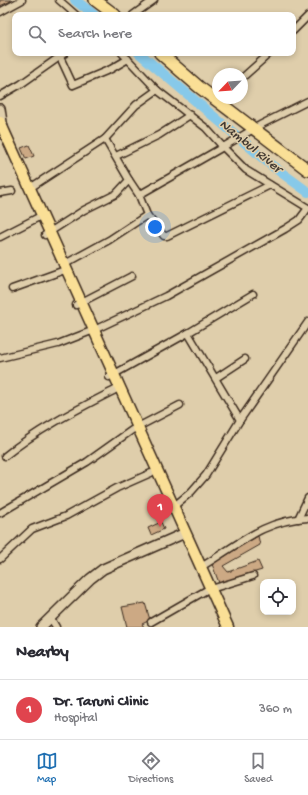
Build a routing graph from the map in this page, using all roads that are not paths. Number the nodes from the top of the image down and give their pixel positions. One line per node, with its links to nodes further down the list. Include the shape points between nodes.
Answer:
1 (22, 0): 6 (street)
2 (59, 0): 7 (street)
3 (95, 0): 8 (highway)
4 (104, 0): 9 (highway)
5 (154, 0): 10 (street)
6 (0, 12)
7 (73, 12)
8 (111, 12)
9 (119, 12)
10 (137, 12)
11 (308, 16): 12 (street)
12 (296, 28)
13 (62, 56): 23 (street)
14 (63, 56): 19 (street, via 73,85)
15 (125, 56): 19 (street)
16 (163, 56): 28 (highway, via 199,87)
17 (172, 56): 22 (highway)
18 (267, 56): 20 (street)
19 (128, 59): 21 (street)
20 (248, 73)
21 (157, 90): 27 (street); 30 (street, via 136,106)
22 (212, 90)
23 (0, 96)
24 (308, 101): 28 (street)
25 (230, 104): 28 (highway)
26 (0, 109): 29 (street, via 3,117)
27 (190, 116): 31 (street, via 206,128); 32 (street)
28 (256, 128): 31 (street); 33 (highway); 34 (highway)
29 (1, 129): 37 (main road); 43 (main road)
30 (105, 138): 32 (street); 37 (street)
31 (223, 147): 36 (street, via 246,170); 40 (street)
32 (116, 156): 35 (street)
33 (308, 163)
34 (308, 170)
35 (129, 180): 40 (street); 44 (street, via 116,194 84,210)
36 (270, 185): 41 (street); 42 (street, via 167,236 164,236)
37 (30, 188): 44 (main road)
38 (12, 191): 39 (street)
39 (0, 194)
40 (139, 195): 42 (street)
41 (308, 208): 52 (street, via 299,220 285,229 166,296)
42 (147, 215): 46 (street)
43 (37, 218): 44 (main road); 45 (street)
44 (47, 234): 46 (main road)
45 (0, 237)
46 (63, 268): 48 (street); 50 (main road)
47 (132, 276): 50 (street)
48 (12, 289)
49 (253, 294): 53 (street)
50 (79, 304): 52 (main road)
51 (308, 322): 60 (street)
52 (91, 331): 54 (street, via 58,344); 56 (main road)
53 (188, 333): 56 (street); 57 (street)
54 (0, 358)
55 (245, 359): 57 (street)
56 (111, 376): 58 (main road); 61 (main road)
57 (216, 378): 60 (street)
58 (115, 390): 61 (main road); 62 (street, via 51,426)
59 (180, 405): 61 (street)
60 (240, 420): 65 (street, via 201,482)
61 (134, 429): 63 (main road); 65 (main road); 66 (street, via 87,462)
62 (5, 456)
63 (151, 473): 69 (main road); 70 (street, via 66,516 32,529)
64 (308, 498): 67 (street)
65 (173, 507): 69 (main road)
66 (0, 513)
67 (298, 518): 68 (street); 71 (street, via 260,529)
68 (308, 518)
69 (182, 534): 71 (main road); 73 (main road); 74 (street, via 104,569)
70 (0, 559)
71 (201, 568): 73 (main road)
72 (253, 576): 73 (street)
73 (208, 590): 75 (street); 78 (main road); 79 (main road)
74 (50, 617): 76 (street); 77 (street)
75 (151, 622)
76 (40, 627)
77 (56, 627)
78 (222, 627)
79 (228, 627)

